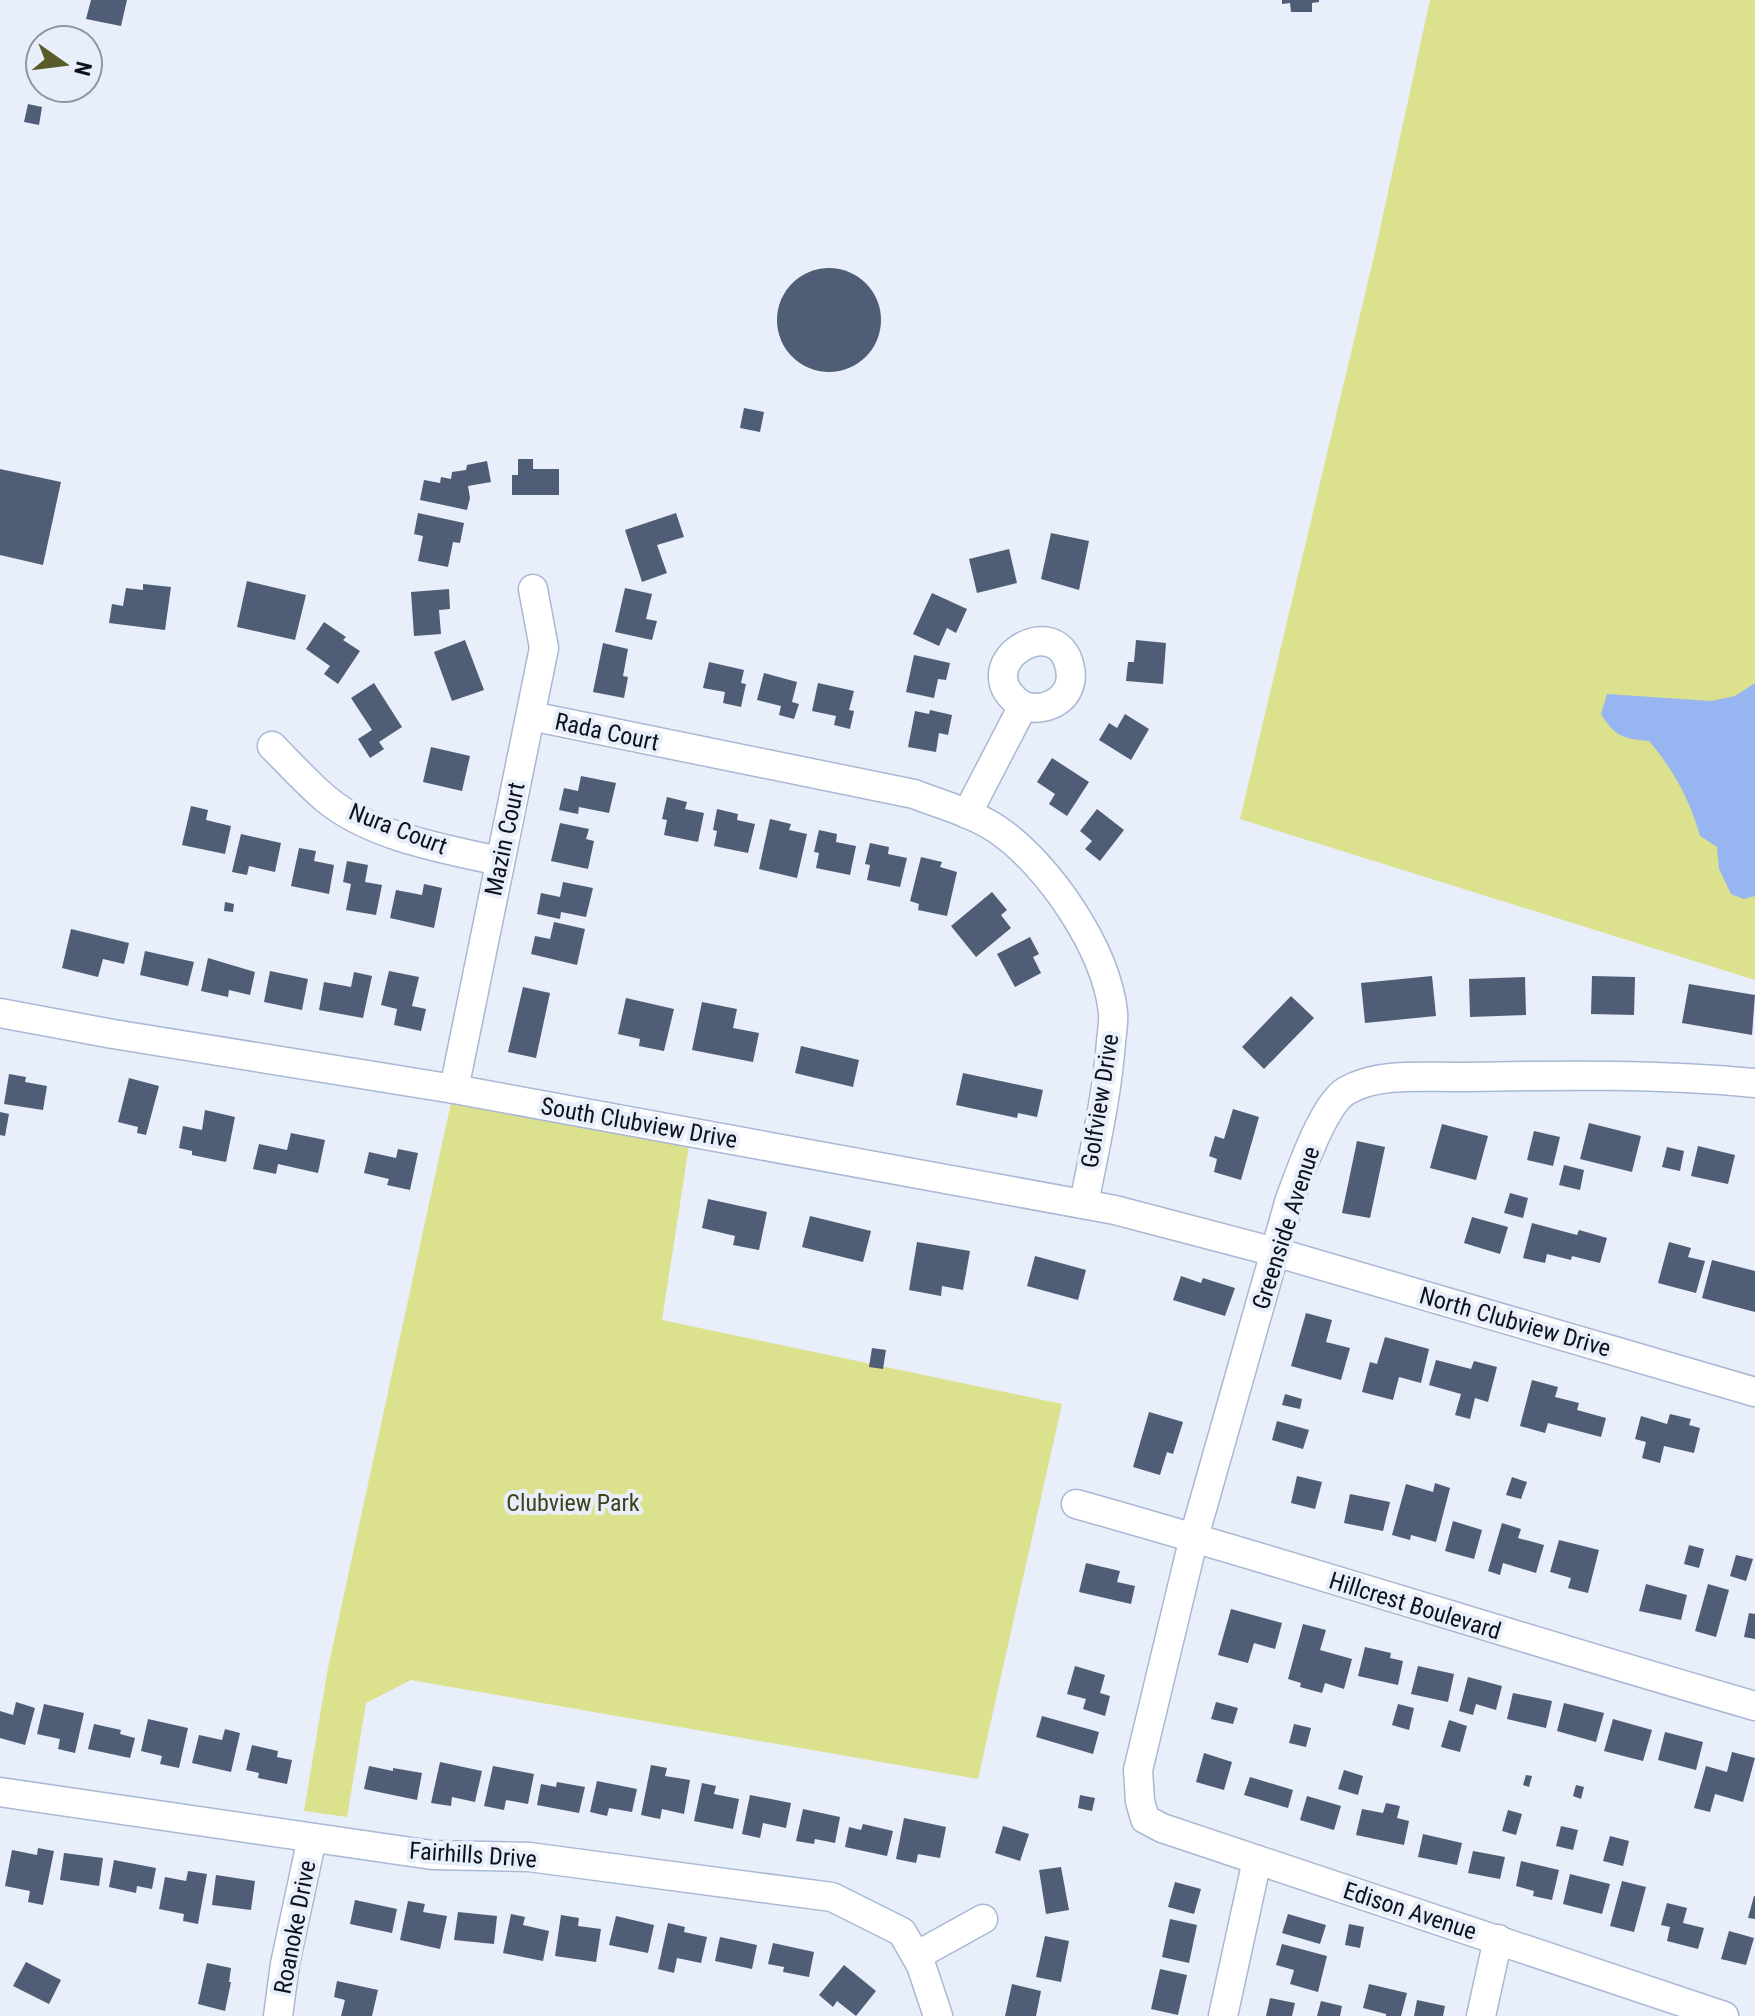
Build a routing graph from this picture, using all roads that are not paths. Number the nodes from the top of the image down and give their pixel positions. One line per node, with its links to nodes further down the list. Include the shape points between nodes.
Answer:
1 (533, 589): 3 (street, Mazin Court, via 544,648)
2 (1023, 706): 6 (street)
3 (531, 716): 5 (street, Rada Court); 7 (street, Mazin Court)
4 (272, 746): 7 (street, Nura Court, via 327,800 362,821 425,845)
5 (683, 748): 6 (street, Golfview Drive, via 914,794)
6 (967, 814): 11 (street, Golfview Drive, via 1017,845 1064,898 1099,960 1113,1012 1109,1068)
7 (499, 861): 10 (street, Mazin Court)
8 (0, 1013): 10 (street, South Clubview Drive)
9 (1755, 1083): 12 (street, Greenside Avenue, via 1602,1074 1380,1079 1356,1087 1345,1091 1322,1121 1300,1170)
10 (454, 1089): 11 (street, South Clubview Drive)
11 (1084, 1204): 12 (street, South Clubview Drive)
12 (1275, 1252): 13 (street, North Clubview Drive); 15 (street, Greenside Avenue)
13 (1755, 1392)
14 (1076, 1504): 15 (street, Hillcrest Boulevard)
15 (1194, 1537): 16 (street, Hillcrest Boulevard); 17 (street, Greenside Avenue)
16 (1755, 1706)
17 (1138, 1770): 20 (street, Edison Avenue, via 1145,1819)
18 (0, 1792): 19 (street, Fairhills Drive)
19 (312, 1838): 23 (street, Fairhills Drive, via 432,1855 529,1857 832,1897 902,1932); 24 (street, Roanoke Drive)
20 (1257, 1860): 22 (street, Edison Avenue); 26 (street)
21 (983, 1919): 23 (street)
22 (1498, 1939): 27 (street); 28 (street, Edison Avenue)
23 (919, 1960): 25 (street)
24 (278, 2016)
25 (938, 2016)
26 (1223, 2016)
27 (1481, 2016)
28 (1724, 2016)

